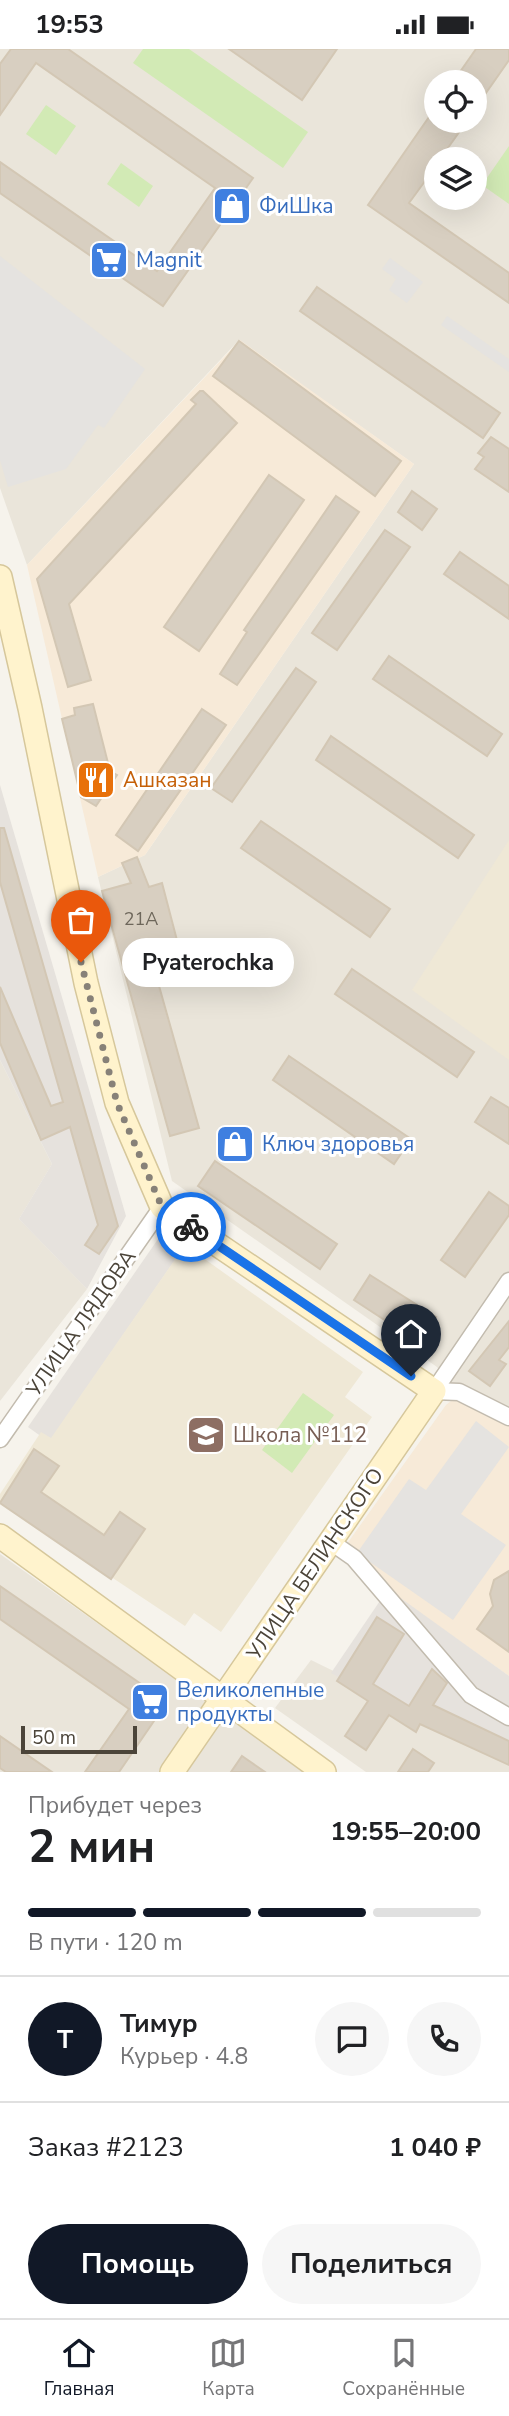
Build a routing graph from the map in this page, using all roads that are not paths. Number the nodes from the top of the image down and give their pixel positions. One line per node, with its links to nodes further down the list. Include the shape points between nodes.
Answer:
1 (0, 577): 2 (street, via 86,983 117,1103)
2 (162, 1207): 4 (street); 6 (street, УЛИЦА ЛЯДОВА)
3 (509, 1281): 4 (street, УЛИЦА БЕЛИНСКОГО)
4 (434, 1391): 5 (street, via 459,1392); 8 (street, УЛИЦА БЕЛИНСКОГО)
5 (509, 1417)
6 (0, 1439)
7 (0, 1535): 9 (street)
8 (331, 1542): 9 (street, УЛИЦА БЕЛИНСКОГО); 10 (street, via 354,1559 471,1695)
9 (222, 1700): 11 (street, УЛИЦА БЕЛИНСКОГО); 12 (street)
10 (509, 1717)
11 (172, 1772)
12 (324, 1772)

